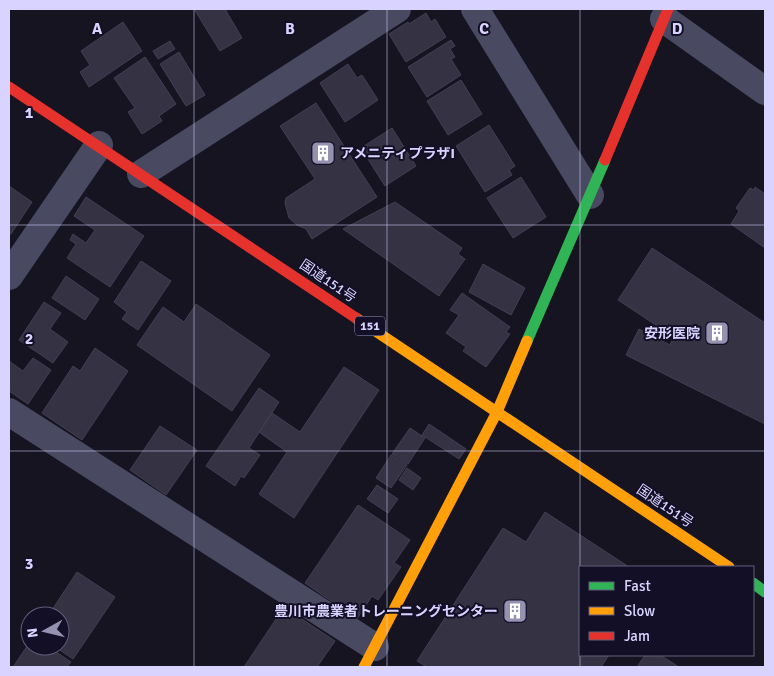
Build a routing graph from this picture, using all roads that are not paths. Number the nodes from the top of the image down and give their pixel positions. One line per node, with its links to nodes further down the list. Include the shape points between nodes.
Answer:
1 (398, 9): 7 (street)
2 (475, 9): 8 (street)
3 (666, 14): 5 (street); 8 (main road)
4 (9, 87): 6 (main road, 国道151号 / 151)
5 (765, 91)
6 (99, 145): 7 (main road, 国道151号 / 151); 9 (street)
7 (141, 174): 11 (main road, 国道151号 / 151)
8 (590, 195): 11 (main road)
9 (9, 276)
10 (9, 412): 15 (street)
11 (497, 412): 12 (main road, 国道151号 / 151); 15 (main road)
12 (728, 566)
13 (754, 584): 14 (main road)
14 (765, 592)
15 (369, 657)

